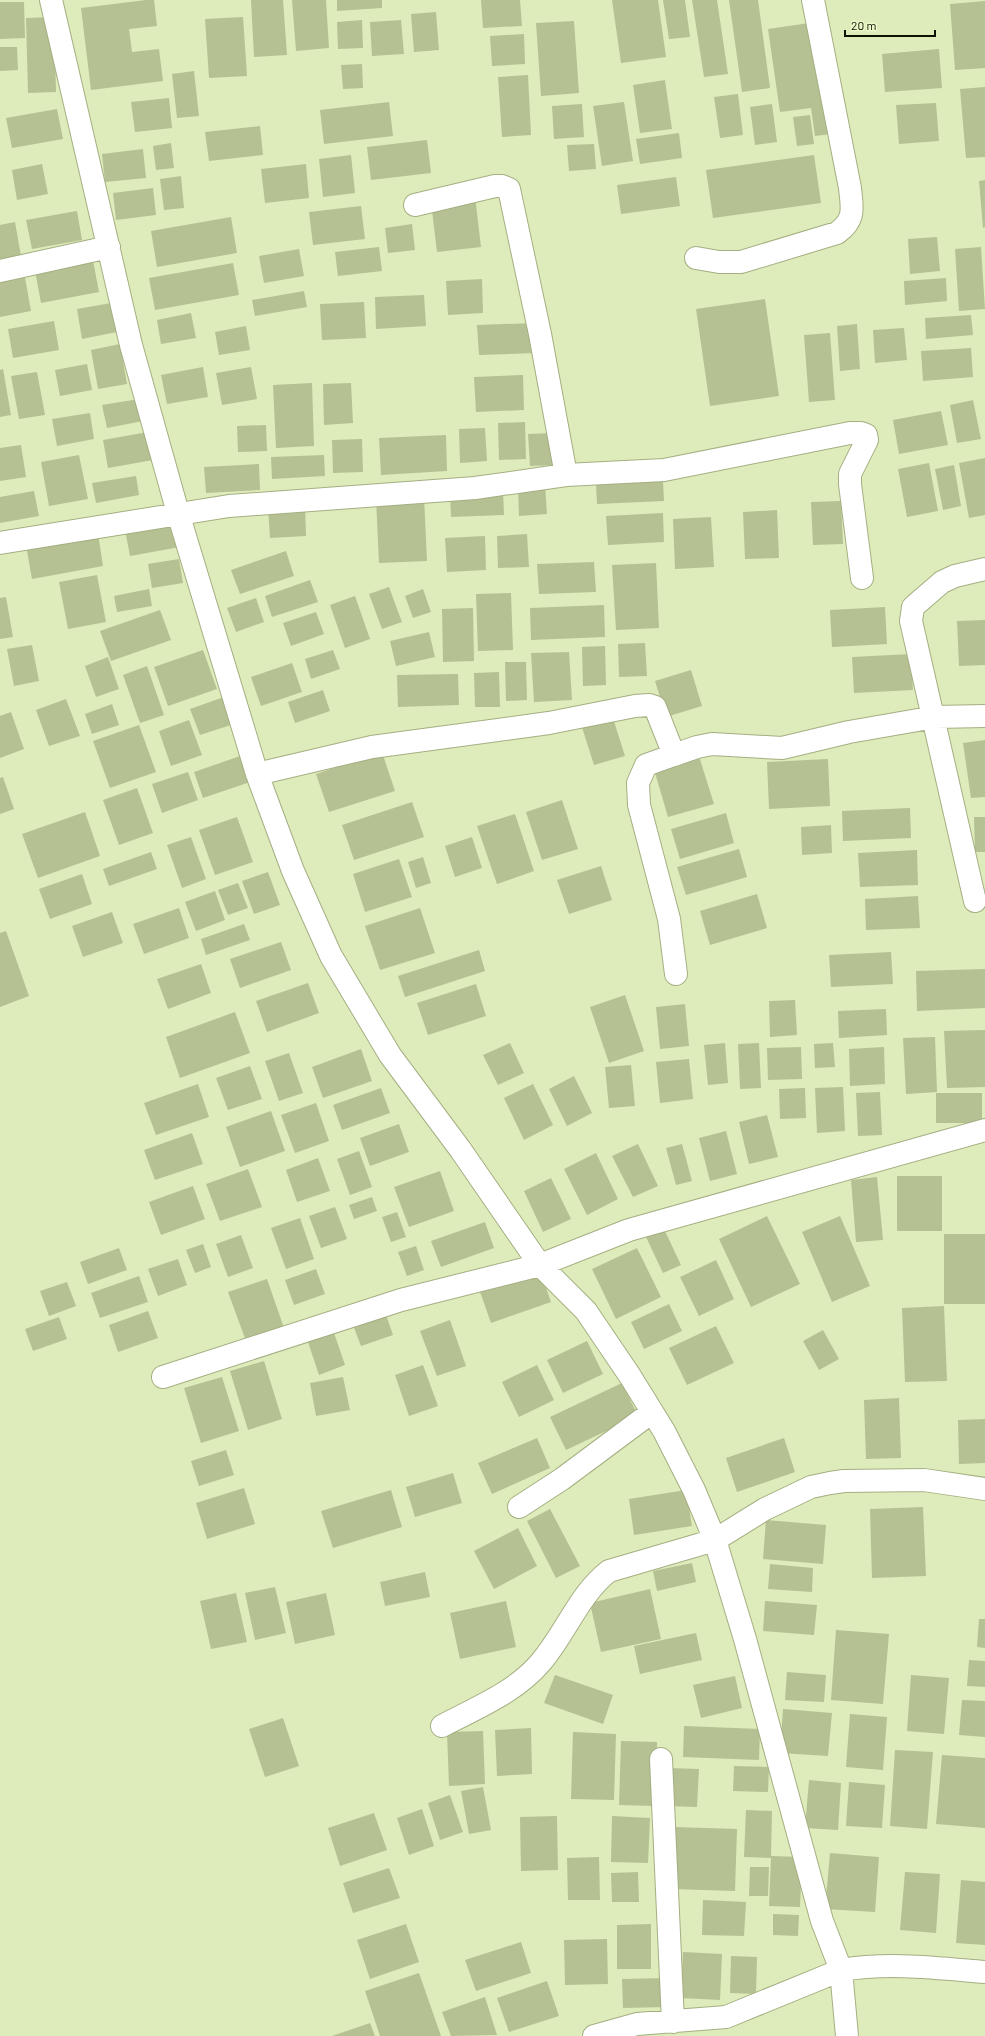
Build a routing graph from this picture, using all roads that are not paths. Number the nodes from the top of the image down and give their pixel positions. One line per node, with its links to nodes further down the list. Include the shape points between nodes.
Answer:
1 (51, 0): 4 (street)
2 (813, 0): 5 (street, via 850,188 850,219 837,233 741,262)
3 (415, 205): 7 (street, via 495,186 509,189)
4 (109, 246): 6 (street); 8 (street, via 131,345)
5 (696, 258)
6 (0, 272)
7 (566, 474): 8 (street, via 475,488 229,506); 11 (street, via 664,470 850,433 861,433 866,435 867,440 850,474 850,484)
8 (178, 514): 9 (street); 15 (street)
9 (0, 543)
10 (985, 569): 13 (street, via 942,582 913,607 911,621)
11 (862, 578)
12 (985, 716): 13 (street)
13 (935, 717): 14 (street, via 849,732 782,748 712,744); 16 (street)
14 (674, 755): 15 (street, via 655,707 649,704 549,722 372,747); 17 (street, via 646,765 638,783 639,805 669,919)
15 (257, 774): 19 (street, via 293,871 331,956 390,1055 460,1149)
16 (976, 901)
17 (676, 974)
18 (985, 1130): 19 (street, via 629,1230)
19 (540, 1265): 20 (street, via 394,1302); 21 (street, via 586,1311)
20 (163, 1377)
21 (652, 1412): 23 (street, via 562,1479); 24 (street, via 694,1490)
22 (985, 1489): 24 (street, via 924,1480 830,1483 811,1487 765,1509)
23 (518, 1507)
24 (715, 1540): 25 (street, via 609,1571 593,1586 564,1632 541,1662 516,1686); 27 (street, via 745,1638 822,1921)
25 (442, 1726)
26 (661, 1759): 29 (street)
27 (841, 1970): 28 (street, via 860,1967 916,1967); 29 (street, via 726,2017); 31 (street)
28 (985, 1972)
29 (673, 2022): 30 (street, via 637,2024)
30 (594, 2036)
31 (847, 2036)

